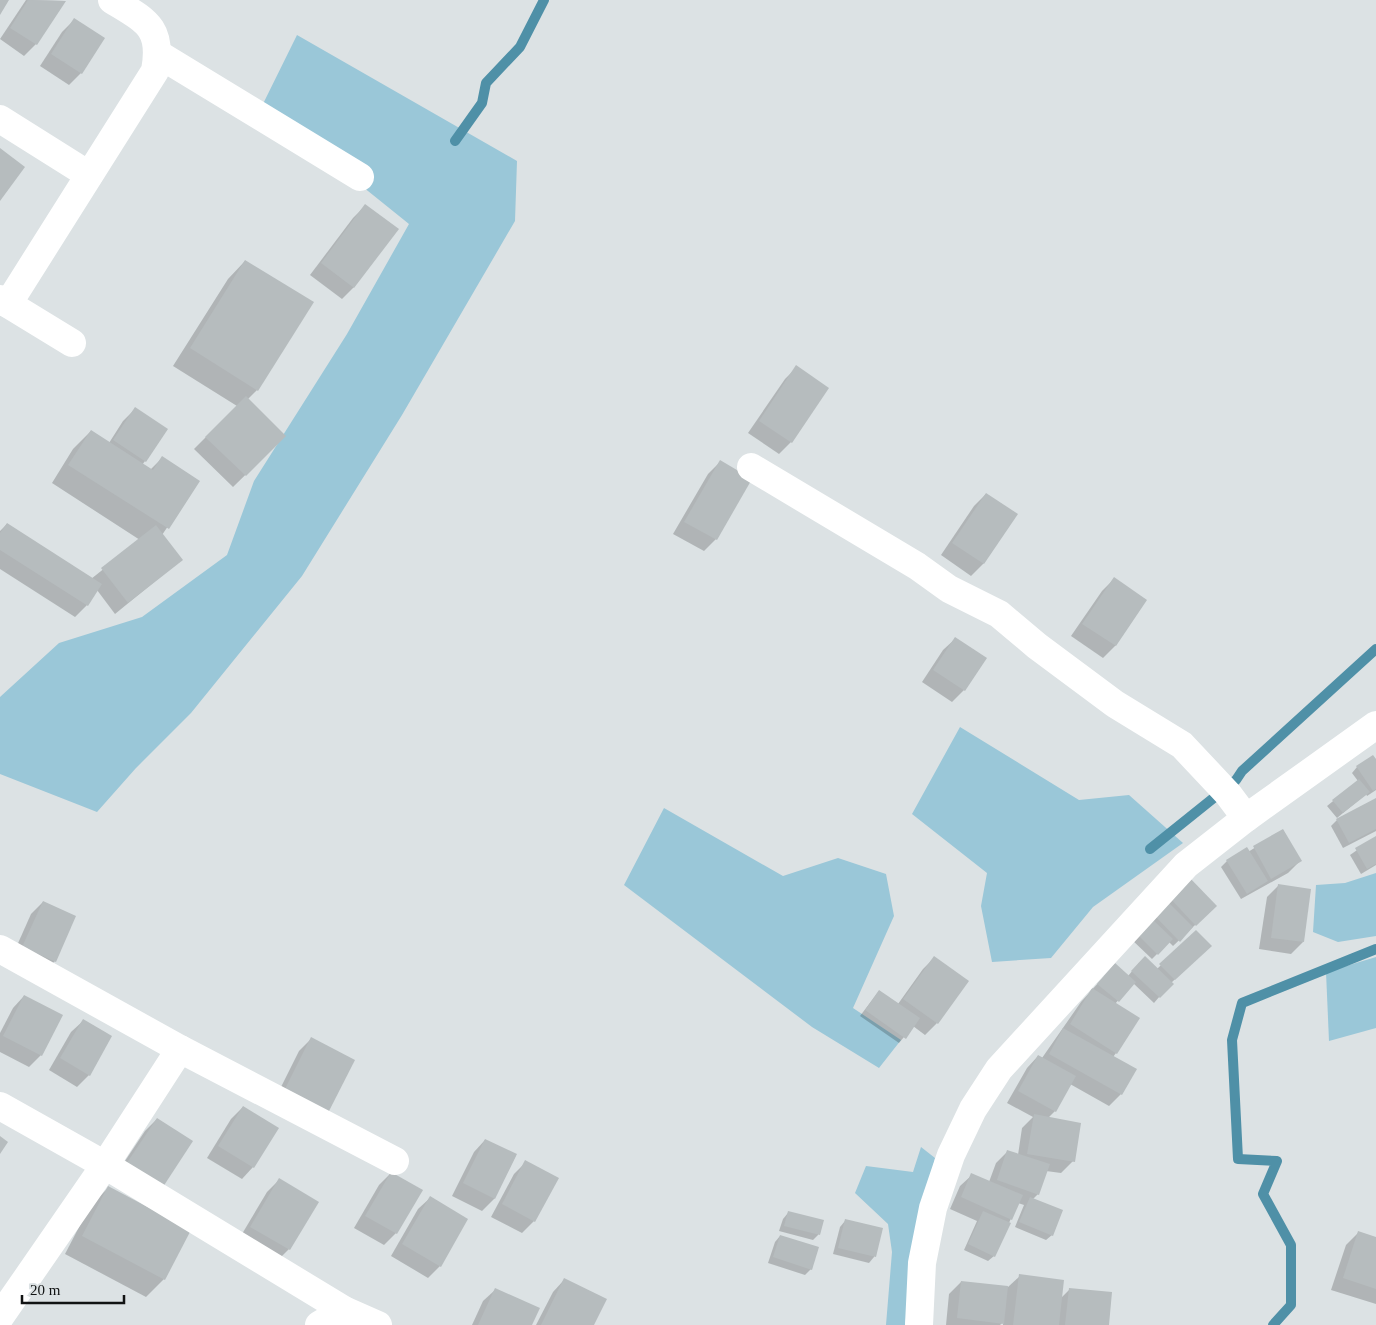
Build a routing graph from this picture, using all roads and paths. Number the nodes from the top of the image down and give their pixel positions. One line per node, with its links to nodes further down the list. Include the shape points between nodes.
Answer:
1 (112, 0): 2 (street, via 147,21 155,36)
2 (158, 54): 4 (street, via 155,71); 5 (street)
3 (0, 119): 4 (street)
4 (89, 175): 6 (street)
5 (360, 177)
6 (4, 301): 7 (street)
7 (72, 343)
8 (751, 467): 10 (street, via 917,566 949,589 999,614 1115,704 1182,745)
9 (1376, 725): 10 (street)
10 (1246, 818): 20 (street, via 1186,865 999,1069 951,1155 933,1208 922,1263)
11 (0, 948): 12 (street)
12 (180, 1049): 14 (street); 15 (street)
13 (0, 1106): 15 (street)
14 (395, 1161)
15 (105, 1165): 16 (street); 17 (street)
16 (344, 1310): 18 (street); 19 (street)
17 (0, 1317)
18 (319, 1325)
19 (378, 1325)
20 (919, 1325)

